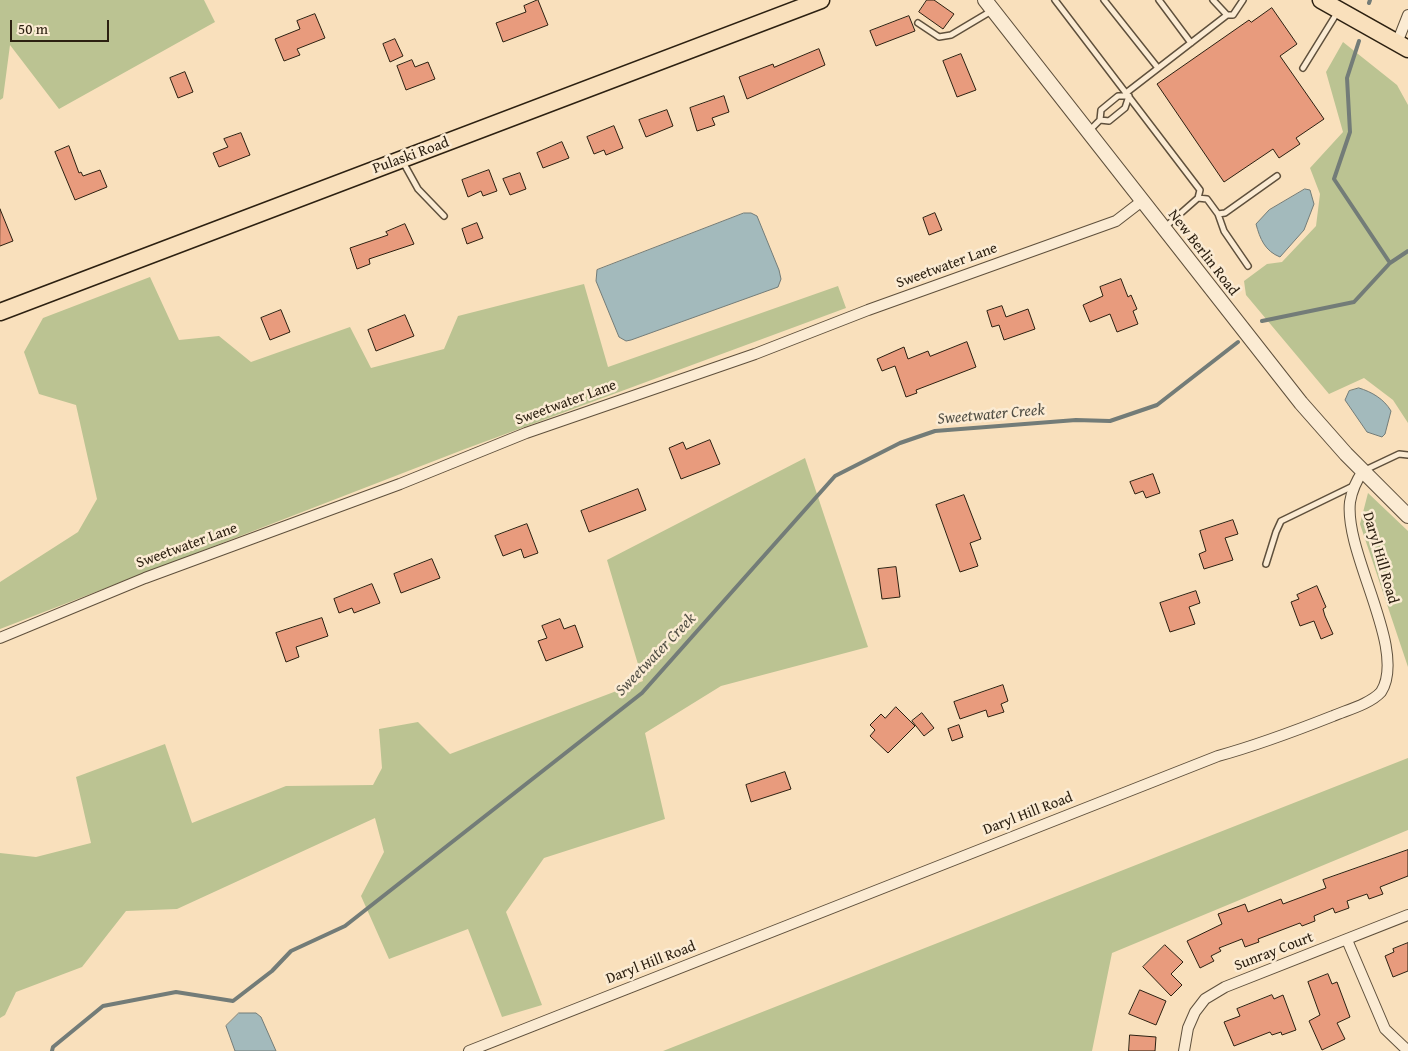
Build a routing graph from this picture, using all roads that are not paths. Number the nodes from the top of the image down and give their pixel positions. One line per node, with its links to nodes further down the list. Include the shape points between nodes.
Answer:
1 (821, 0): 20 (main road, Pulaski Road)
2 (1055, 0): 17 (lane)
3 (1104, 0): 15 (lane)
4 (1159, 0): 13 (lane)
5 (1213, 0): 10 (lane)
6 (1243, 0): 10 (lane, via 1233,15)
7 (1321, 0): 9 (main road)
8 (989, 5): 12 (lane, via 951,35 939,37); 19 (street, New Berlin Road)
9 (1339, 10): 14 (main road); 16 (lane)
10 (1227, 15): 13 (lane)
11 (1408, 15): 14 (street)
12 (918, 23)
13 (1191, 43): 15 (lane)
14 (1402, 46)
15 (1158, 68): 17 (lane)
16 (1303, 68)
17 (1127, 95): 18 (lane, via 1118,96 1101,110); 18 (lane, via 1125,108 1110,121); 22 (lane, via 1200,190)
18 (1100, 120): 19 (lane)
19 (1088, 131): 23 (street, New Berlin Road)
20 (402, 159): 25 (lane, via 418,189); 28 (main road, Pulaski Road)
21 (1277, 176): 24 (lane)
22 (1198, 198): 24 (lane, via 1207,199); 26 (lane)
23 (1142, 201): 26 (street, New Berlin Road); 34 (street, Sweetwater Lane, via 1116,220 755,354 526,433 400,484 145,578)
24 (1218, 214): 27 (lane, via 1224,231)
25 (444, 216)
26 (1164, 229): 30 (street, New Berlin Road, via 1301,403)
27 (1248, 266)
28 (0, 312)
29 (1408, 455): 30 (lane, via 1399,454)
30 (1363, 471): 31 (street, Daryl Hill Road); 32 (street, New Berlin Road)
31 (1354, 486): 33 (lane, via 1282,521); 37 (street, Daryl Hill Road, via 1350,504 1353,530 1385,628 1391,657 1389,678 1380,693 1358,706 1271,741 1218,756)
32 (1408, 516)
33 (1266, 564)
34 (0, 638)
35 (1408, 915): 36 (street, Sunray Court)
36 (1347, 940): 38 (street, Sunray Court, via 1225,987 1205,998 1188,1028); 39 (street, via 1385,1029)
37 (469, 1051)
38 (1184, 1051)
39 (1408, 1051)

